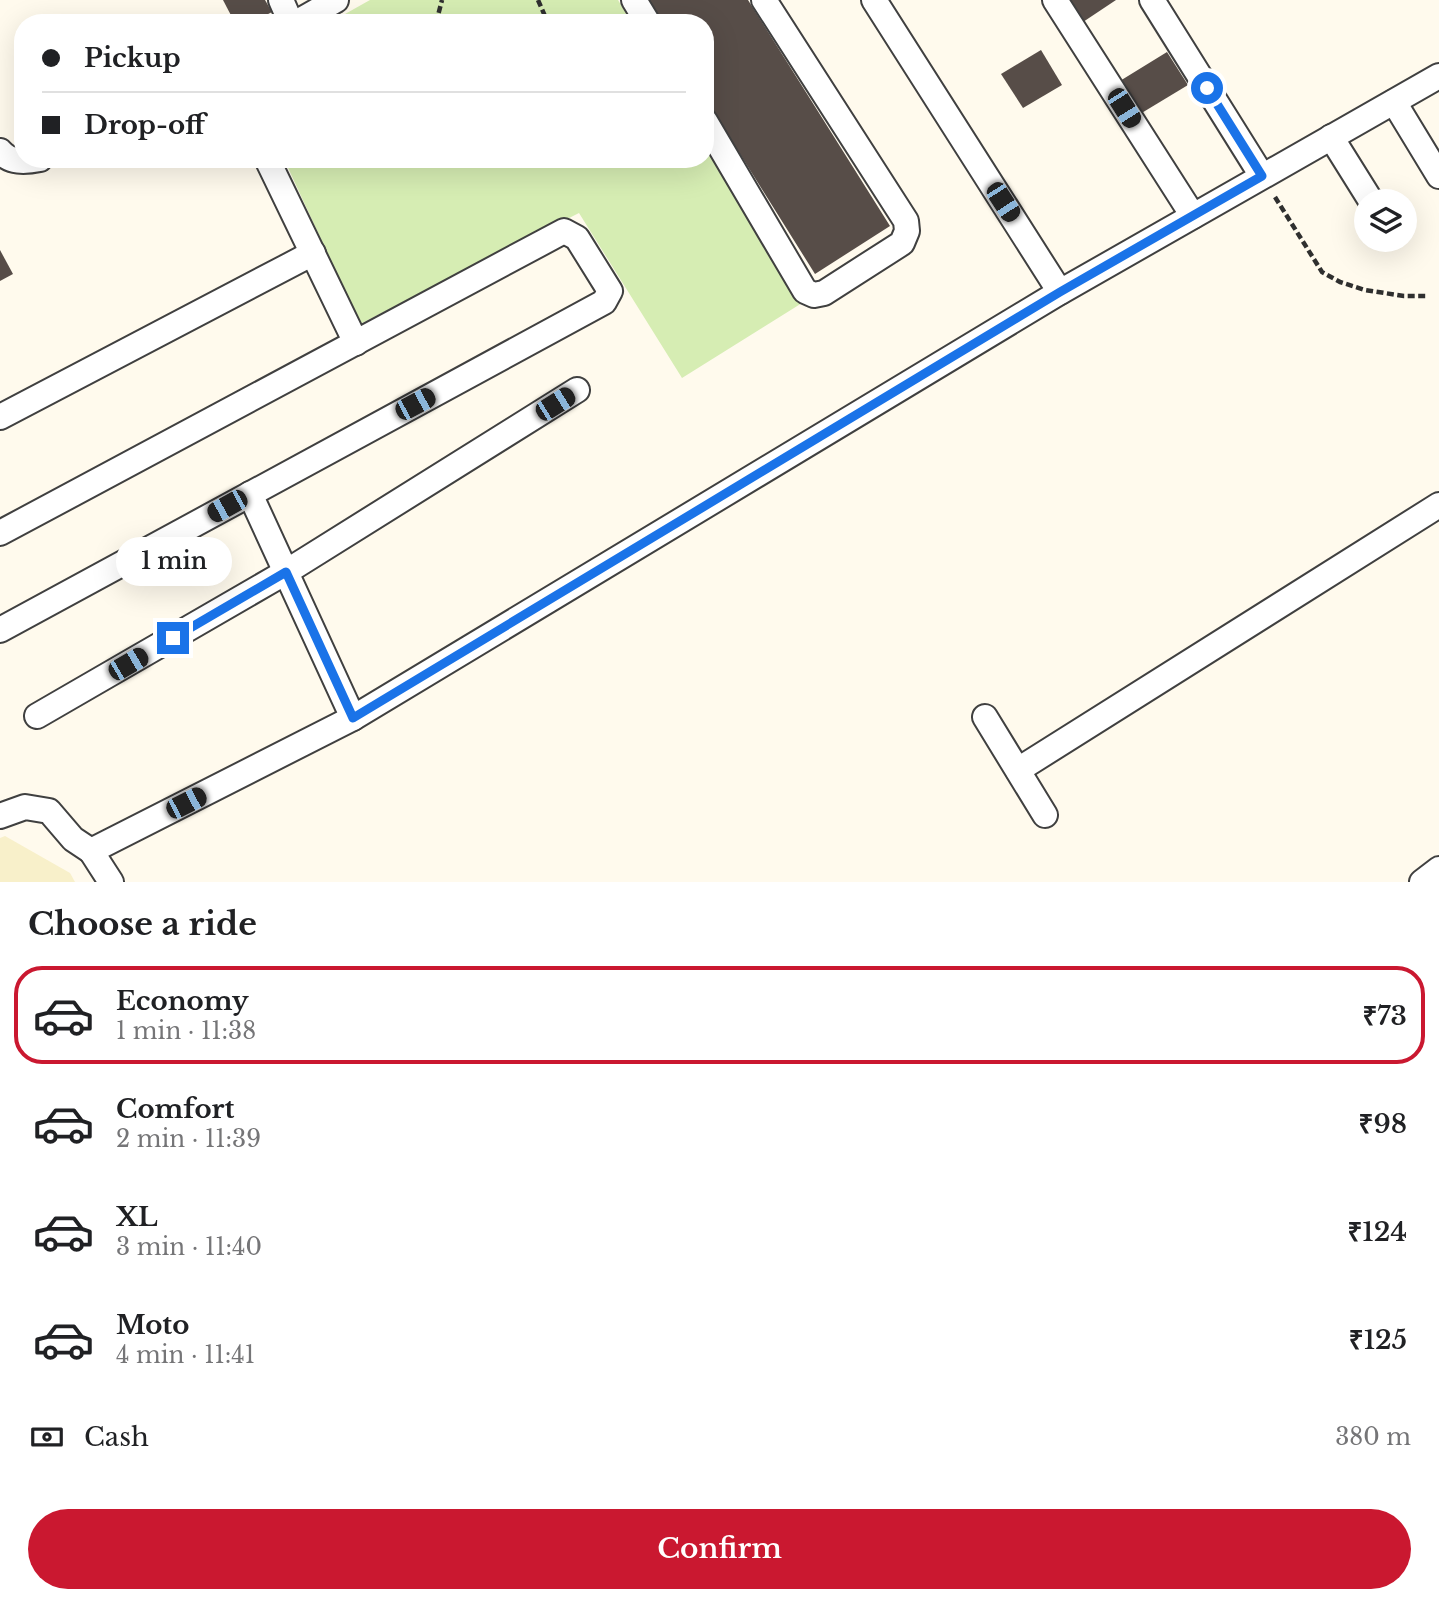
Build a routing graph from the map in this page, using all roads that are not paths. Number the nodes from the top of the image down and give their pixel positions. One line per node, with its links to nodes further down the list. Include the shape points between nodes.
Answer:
1 (281, 0): 7 (street)
2 (336, 0): 8 (street)
3 (764, 0): 11 (street, via 906,221 902,243 824,293 804,291)
4 (874, 0): 21 (street)
5 (1055, 0): 19 (street)
6 (1152, 0): 16 (street)
7 (299, 14)
8 (302, 14)
9 (1439, 76): 10 (street)
10 (1394, 102): 12 (street); 17 (street)
11 (714, 136)
12 (1331, 137): 16 (street); 18 (street)
13 (0, 150): 14 (street)
14 (14, 160)
15 (271, 168): 20 (street)
16 (1262, 176): 19 (street)
17 (1439, 176)
18 (1364, 189)
19 (1193, 216): 21 (street)
20 (313, 253): 22 (street); 24 (street)
21 (1060, 292): 31 (street)
22 (356, 343): 25 (street, via 565,231 576,237 610,291 604,302); 27 (street)
23 (577, 390): 28 (street)
24 (0, 417)
25 (250, 494): 28 (street); 29 (street)
26 (1439, 505): 33 (street)
27 (0, 533)
28 (286, 572): 30 (street); 31 (street)
29 (0, 631)
30 (37, 716)
31 (353, 718): 36 (street)
32 (985, 718): 33 (street)
33 (1017, 770): 34 (street)
34 (1045, 815)
35 (0, 816): 36 (street, via 25,807 49,811 73,839)
36 (91, 851): 38 (street)
37 (1439, 869): 39 (street)
38 (111, 882)
39 (1422, 882)

